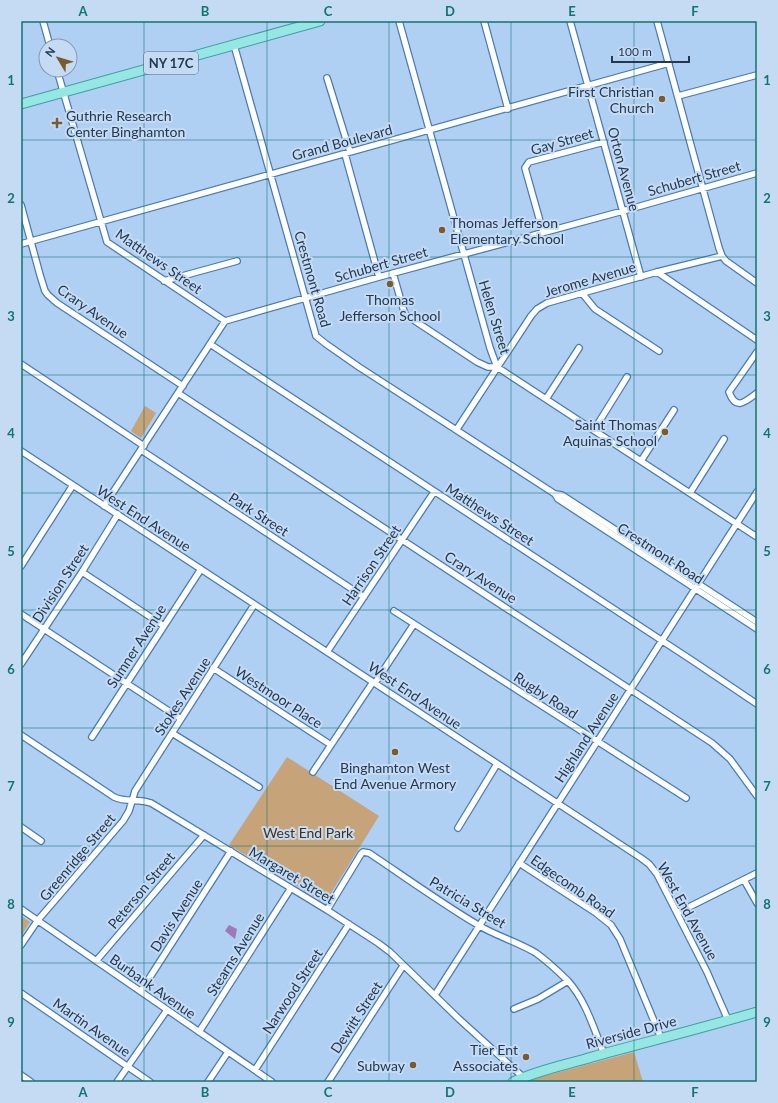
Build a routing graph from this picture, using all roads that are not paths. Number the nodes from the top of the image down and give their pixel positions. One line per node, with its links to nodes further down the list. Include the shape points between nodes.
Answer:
1 (43, 21): 7 (street)
2 (320, 21): 8 (main road, NY 17C)
3 (399, 21): 18 (street, Helen Street)
4 (484, 21): 17 (street)
5 (570, 21): 13 (street, Orton Avenue)
6 (658, 21): 9 (street)
7 (48, 38)
8 (234, 45): 14 (main road, NY 17C); 22 (street, Crestmont Road)
9 (669, 63): 13 (street, Grand Boulevard); 15 (street)
10 (757, 75): 15 (street)
11 (60, 78): 14 (street, Matthews Street)
12 (327, 78): 20 (street)
13 (588, 86): 17 (street, Grand Boulevard); 19 (street, Orton Avenue)
14 (64, 92): 16 (main road, NY 17C); 26 (street, Matthews Street)
15 (678, 96): 23 (street)
16 (21, 104)
17 (508, 109): 18 (street, Grand Boulevard)
18 (430, 131): 20 (street, Grand Boulevard); 30 (street, Helen Street)
19 (604, 142): 25 (street, Orton Avenue); 27 (street, Gay Street, via 526,164)
20 (348, 153): 22 (street, Grand Boulevard); 35 (street)
21 (757, 173): 23 (street, Schubert Street)
22 (271, 174): 26 (street, Grand Boulevard); 40 (street, Crestmont Road)
23 (702, 188): 25 (street, Schubert Street); 31 (street)
24 (21, 205): 28 (street, Crary Avenue)
25 (623, 211): 27 (street, Schubert Street); 36 (street, Orton Avenue)
26 (101, 222): 28 (street, Grand Boulevard); 37 (street, Matthews Street, via 110,245)
27 (543, 232): 30 (street, Schubert Street)
28 (31, 241): 29 (street, Grand Boulevard); 50 (street, Crary Avenue, via 45,291 51,299)
29 (21, 244)
30 (464, 253): 34 (street, Schubert Street); 48 (street, Helen Street, via 490,348)
31 (722, 256): 33 (street, Jerome Avenue); 38 (street)
32 (237, 261): 37 (street)
33 (657, 272): 36 (street, Jerome Avenue); 42 (street)
34 (393, 273): 35 (street, Schubert Street); 48 (street, via 405,314 477,362 488,367)
35 (379, 277): 40 (street, Schubert Street)
36 (641, 277): 39 (street, Jerome Avenue)
37 (164, 281): 41 (street, Matthews Street)
38 (757, 283)
39 (582, 293): 45 (street, via 596,309); 48 (street, Jerome Avenue, via 547,303 537,309)
40 (305, 298): 41 (street, Schubert Street); 55 (street, Crestmont Road, via 319,339)
41 (225, 321): 43 (street)
42 (757, 340)
43 (210, 344): 50 (street); 62 (street, Matthews Street)
44 (579, 348): 53 (street)
45 (659, 351)
46 (757, 352): 52 (street, via 729,392 736,403 746,403)
47 (21, 364): 58 (street, Park Street)
48 (498, 367): 53 (street, Helen Street); 55 (street, Jerome Avenue)
49 (627, 377): 56 (street)
50 (183, 386): 51 (street)
51 (178, 393): 58 (street); 70 (street, Crary Avenue)
52 (757, 393)
53 (546, 399): 56 (street, Helen Street)
54 (674, 410): 60 (street)
55 (457, 430): 65 (street, Crestmont Road)
56 (594, 430): 60 (street, Helen Street)
57 (724, 439): 64 (street)
58 (142, 448): 66 (street); 76 (street, Park Street)
59 (21, 452): 61 (street, West End Avenue)
60 (641, 461): 64 (street, Helen Street)
61 (73, 485): 66 (street, West End Avenue); 71 (street)
62 (434, 492): 70 (street, Harrison Street); 85 (street, Matthews Street)
63 (757, 492): 68 (street, Highland Avenue)
64 (690, 493): 68 (street, Helen Street)
65 (555, 494): 74 (street, Crestmont Road, via 562,495); 75 (street, Crestmont Road, via 558,499)
66 (104, 506): 67 (street, West End Avenue)
67 (118, 514): 72 (street, West End Avenue); 73 (street, Division Street)
68 (736, 524): 69 (street, Helen Street); 74 (street, Highland Avenue)
69 (757, 537)
70 (402, 539): 76 (street, Harrison Street); 91 (street, Crary Avenue)
71 (21, 566)
72 (200, 569): 77 (street, West End Avenue); 82 (street, Sumner Avenue)
73 (82, 572): 82 (street); 83 (street, Division Street)
74 (699, 584): 75 (street, Highland Avenue); 80 (street, Crestmont Road)
75 (695, 589): 84 (street, Crestmont Road); 85 (street, Highland Avenue)
76 (364, 597): 86 (street, Harrison Street)
77 (254, 605): 86 (street, West End Avenue); 88 (street, Stokes Avenue)
78 (394, 612): 81 (street, Rugby Road)
79 (21, 614): 83 (street)
80 (757, 622)
81 (414, 624): 90 (street); 97 (street, Rugby Road)
82 (164, 626): 89 (street, Sumner Avenue)
83 (44, 629): 87 (street, Division Street); 89 (street)
84 (757, 629)
85 (662, 640): 91 (street, Highland Avenue); 92 (street, Matthews Street)
86 (328, 652): 90 (street, West End Avenue)
87 (21, 664)
88 (214, 668): 93 (street, Stokes Avenue); 98 (street, Westmoor Place)
89 (127, 682): 93 (street); 96 (street, Sumner Avenue)
90 (374, 682): 98 (street); 99 (street, West End Avenue)
91 (631, 690): 97 (street, Highland Avenue); 102 (street, Crary Avenue, via 719,748)
92 (757, 704)
93 (181, 719): 94 (street, Stokes Avenue)
94 (172, 733): 101 (street); 104 (street, Stokes Avenue)
95 (21, 735): 104 (street, Margaret Street, via 114,797)
96 (92, 737)
97 (597, 742): 103 (street, Rugby Road); 105 (street, Highland Avenue)
98 (331, 745): 100 (street)
99 (497, 764): 105 (street, West End Avenue); 107 (street)
100 (313, 772)
101 (259, 787)
102 (757, 796)
103 (686, 798)
104 (132, 801): 108 (street, Margaret Street, via 143,800 151,803); 119 (street, Greenridge Street, via 123,821)
105 (558, 803): 111 (street, Highland Avenue); 118 (street, West End Avenue, via 649,864)
106 (21, 827): 109 (street)
107 (458, 828)
108 (204, 835): 110 (street, Margaret Street); 123 (street, Peterson Street)
109 (41, 841)
110 (231, 851): 114 (street, Margaret Street); 126 (street, Davis Avenue)
111 (519, 863): 121 (street, Highland Avenue); 134 (street, Edgecomb Road, via 596,913 615,930)
112 (757, 873): 113 (street)
113 (744, 880): 115 (street); 118 (street)
114 (291, 888): 117 (street, Margaret Street); 133 (street, Stearns Avenue)
115 (757, 903)
116 (21, 909): 119 (street, Burbank Avenue)
117 (327, 910): 120 (street, Margaret Street); 121 (street, Patricia Street, via 361,854 366,852)
118 (677, 913): 132 (street, West End Avenue)
119 (38, 920): 122 (street, Greenridge Street); 123 (street, Burbank Avenue)
120 (349, 924): 124 (street, Margaret Street, via 378,943); 138 (street, Narwood Street)
121 (479, 926): 125 (street, Patricia Street, via 535,953); 128 (street, Highland Avenue)
122 (21, 945)
123 (96, 961): 126 (street, Burbank Avenue)
124 (403, 966): 128 (street, Margaret Street); 146 (street, Dewitt Street)
125 (568, 981): 129 (street, via 538,999); 136 (street, Patricia Street, via 582,1001)
126 (141, 991): 130 (street, Burbank Avenue)
127 (21, 993): 137 (street, Martin Avenue)
128 (434, 995): 140 (street, Margaret Street)
129 (514, 1009)
130 (167, 1010): 133 (street, Burbank Avenue); 137 (street)
131 (757, 1012): 132 (main road, Riverside Drive)
132 (728, 1020): 134 (main road, Riverside Drive)
133 (199, 1032): 135 (street, Burbank Avenue)
134 (661, 1038): 136 (main road, Riverside Drive)
135 (228, 1052): 138 (street, Burbank Avenue); 144 (street)
136 (604, 1054): 140 (main road, Riverside Drive)
137 (128, 1067): 142 (street); 143 (street, Martin Avenue)
138 (255, 1070): 145 (street, Burbank Avenue)
139 (21, 1075): 141 (street)
140 (523, 1077): 147 (main road, Riverside Drive)
141 (32, 1082)
142 (117, 1082)
143 (150, 1082)
144 (208, 1082)
145 (272, 1082)
146 (328, 1082)
147 (513, 1082)

